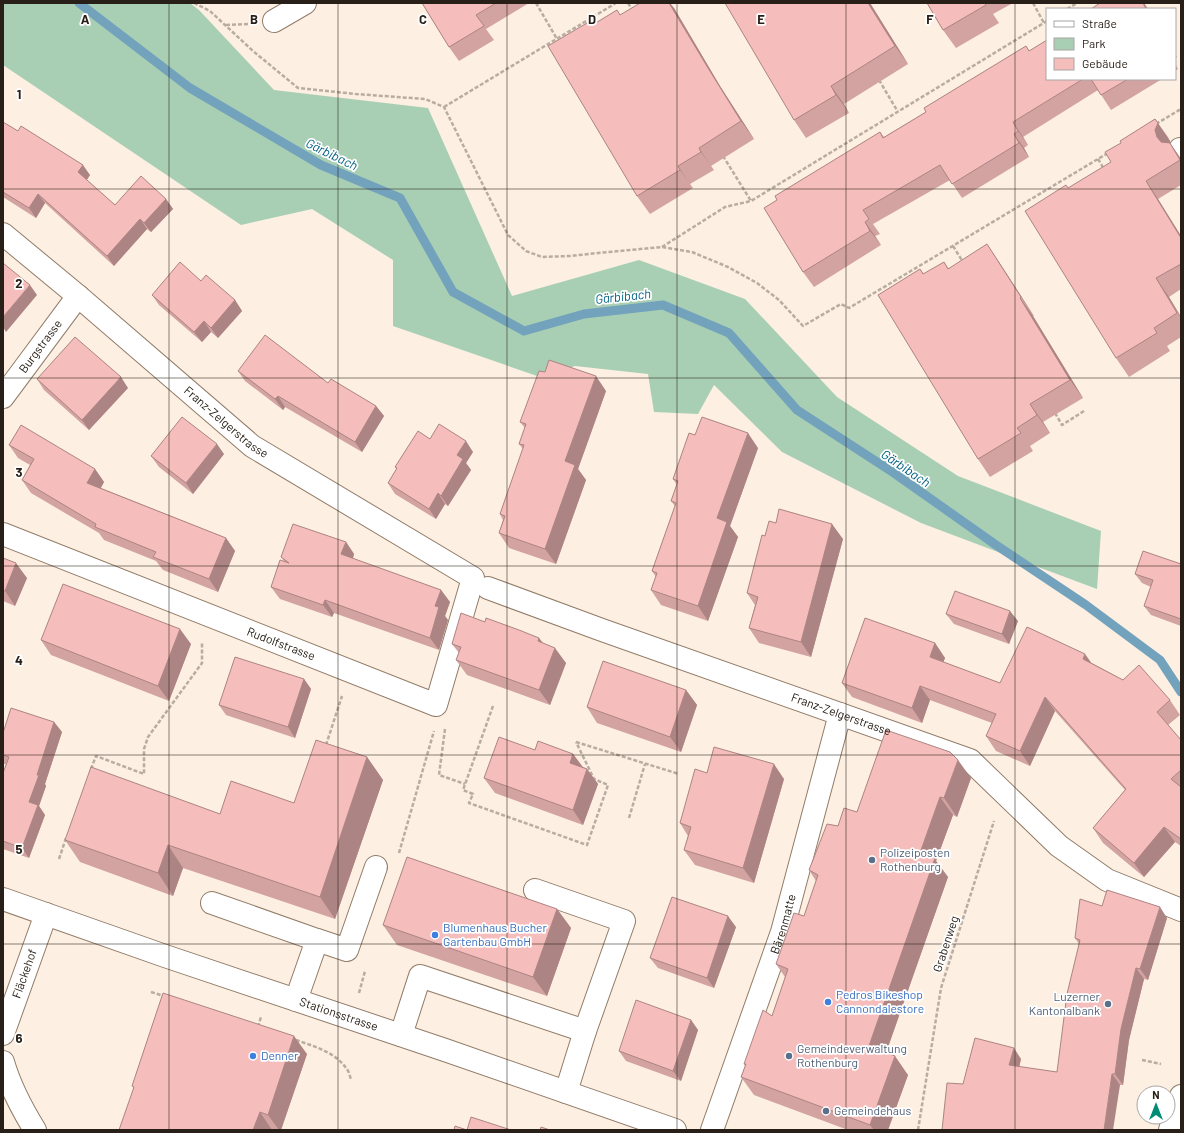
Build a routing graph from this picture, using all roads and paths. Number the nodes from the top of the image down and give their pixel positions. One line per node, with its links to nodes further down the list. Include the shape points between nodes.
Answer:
1 (194, 3): 12 (path, via 210,11 298,88 425,99)
2 (305, 3): 8 (street)
3 (536, 3): 10 (path)
4 (616, 3): 10 (path)
5 (628, 3): 7 (path)
6 (1033, 3): 9 (path)
7 (637, 16)
8 (274, 21)
9 (1046, 22): 14 (path)
10 (557, 39): 12 (path)
11 (878, 78): 14 (path)
12 (444, 107): 23 (path, via 508,235 526,251 542,257)
13 (1181, 109): 15 (path)
14 (898, 112): 20 (path)
15 (1155, 125)
16 (1111, 151): 18 (path)
17 (723, 155): 20 (path)
18 (1098, 159): 19 (path); 22 (path)
19 (1106, 172)
20 (751, 201): 23 (path, via 725,207)
21 (3, 234): 25 (street, Franz-Zelgerstrasse)
22 (953, 246): 23 (path, via 849,308 840,304 803,326 779,300 757,282 728,266 692,252); 24 (path)
23 (662, 248)
24 (965, 266)
25 (78, 296): 26 (street, Burgstrasse); 30 (street, Franz-Zelgerstrasse, via 252,446)
26 (3, 397)
27 (1084, 411): 28 (path, via 1062,425)
28 (1054, 412)
29 (3, 534): 32 (street, Rudolfstrasse)
30 (480, 583): 33 (street); 35 (street, Franz-Zelgerstrasse, via 602,630)
31 (202, 635): 38 (path, via 202,663 148,736 144,749 144,774 96,756)
32 (350, 671): 33 (street, Rudolfstrasse, via 436,705); 36 (path)
33 (438, 698): 40 (path, via 446,700 449,704 439,775)
34 (493, 706): 40 (path)
35 (840, 714): 41 (street, Franz-Zelgerstrasse, via 970,760); 69 (street, Bärenmatte, via 782,932)
36 (326, 745)
37 (645, 764): 39 (path); 40 (path, via 576,742 594,779 608,785 587,845 469,803 473,794 463,790); 42 (path)
38 (91, 770)
39 (679, 774)
40 (465, 784)
41 (1004, 792): 49 (street, Franz-Zelgerstrasse, via 1059,846 1107,880); 70 (path, Grabenweg, via 941,988)
42 (629, 818)
43 (68, 835): 44 (path)
44 (59, 859)
45 (376, 867): 51 (street, via 347,950)
46 (535, 890): 57 (street, via 624,921)
47 (3, 899): 50 (street, Stationsstrasse)
48 (212, 903): 51 (street)
49 (1181, 910)
50 (46, 914): 54 (street, Stationsstrasse); 58 (street, Fläckehof)
51 (317, 940): 54 (street)
52 (151, 992): 53 (path)
53 (165, 996)
54 (296, 1000): 59 (street, Stationsstrasse)
55 (258, 1027): 56 (path)
56 (265, 1030)
57 (585, 1031): 59 (street, via 420,976); 65 (street)
58 (3, 1034)
59 (401, 1035): 65 (street, Stationsstrasse)
60 (293, 1039): 64 (path, via 334,1056 347,1068)
61 (1142, 1060): 63 (path)
62 (3, 1062): 67 (street)
63 (1161, 1064)
64 (351, 1080)
65 (566, 1092): 68 (street, Stationsstrasse)
66 (1181, 1096): 71 (street)
67 (35, 1130)
68 (675, 1130)
69 (712, 1130)
70 (918, 1130)
71 (1170, 1130)

